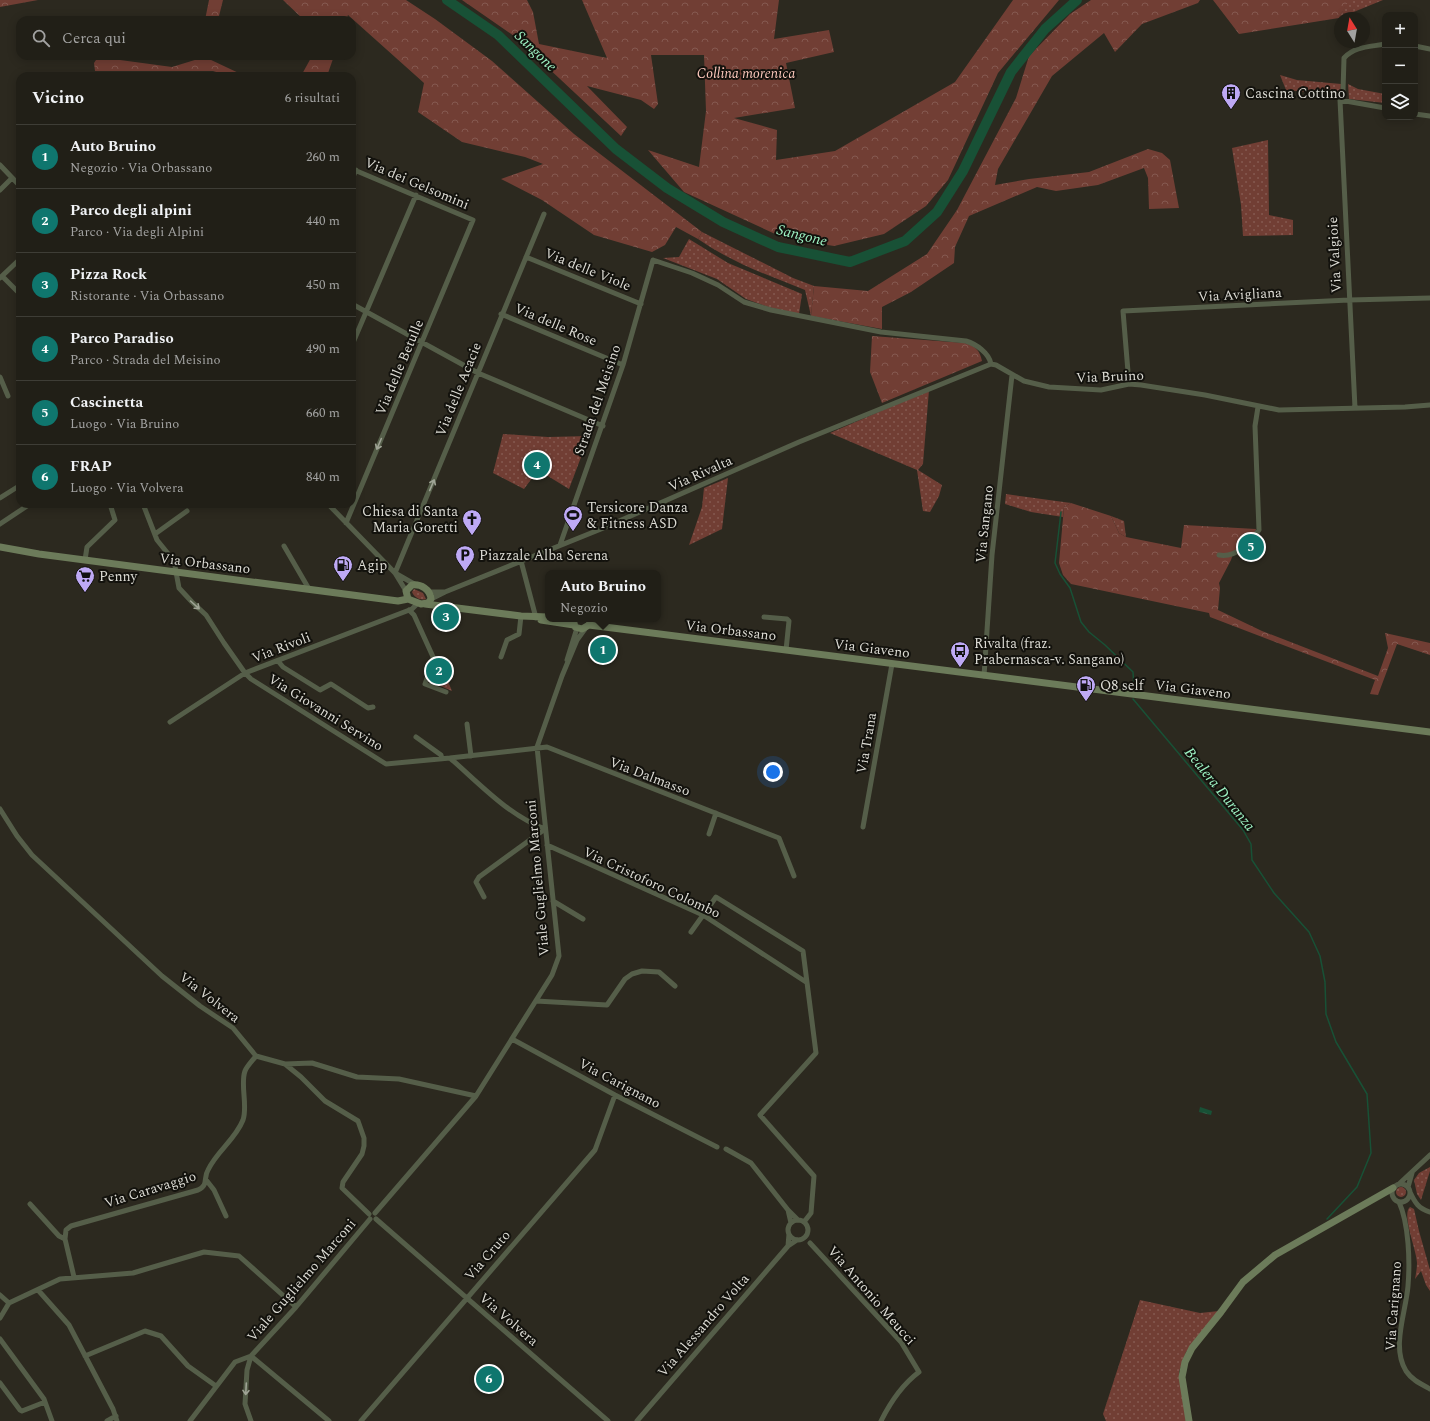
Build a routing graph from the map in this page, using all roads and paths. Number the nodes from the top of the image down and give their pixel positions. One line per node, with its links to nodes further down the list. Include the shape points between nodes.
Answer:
1 (1382, 44): 4 (street, Via Valgioie, via 1360,48 1344,58 1343,91)
2 (1418, 47): 3 (street)
3 (1430, 49)
4 (1340, 100): 5 (street); 22 (street, Via Valgioie)
5 (1382, 107)
6 (1418, 114): 7 (street)
7 (1430, 116)
8 (0, 165): 10 (street)
9 (356, 170): 13 (street, Via dei Gelsomini)
10 (12, 178): 11 (street); 12 (street)
11 (16, 182)
12 (0, 190)
13 (416, 195): 15 (street, Via dei Gelsomini); 25 (street)
14 (544, 214): 16 (street, Via delle Acacie)
15 (473, 220): 28 (street, Via delle Betulle)
16 (526, 257): 23 (street, Via delle Viole); 26 (street, Via delle Acacie)
17 (653, 260): 23 (street, Strada del Meisino); 29 (street, Via Bruino, via 692,273 718,285 744,302 772,310 881,332 966,341 982,351)
18 (16, 264): 19 (street)
19 (1, 277): 20 (street)
20 (16, 290)
21 (1430, 298): 22 (street, Via Avigliana)
22 (1349, 300): 34 (street, Via Avigliana, via 1123,312); 39 (street, Via Valgioie)
23 (641, 304): 30 (street, Strada del Meisino)
24 (356, 306): 25 (street)
25 (366, 312): 27 (street); 28 (street)
26 (501, 314): 30 (street, Via delle Rose); 31 (street, Via delle Acacie)
27 (356, 336)
28 (421, 343): 31 (street); 43 (street, Via delle Betulle, one-way to 43)
29 (991, 364): 32 (street, Via Bruino); 53 (street, Via Rivalta, via 799,442)
30 (623, 365): 40 (street, Strada del Meisino)
31 (478, 373): 40 (street); 62 (street, Via delle Acacie, one-way to 31)
32 (1012, 375): 34 (street, Via Bruino, via 1049,387 1101,390); 82 (street, Via Sangano, via 992,556)
33 (0, 377): 35 (street)
34 (1129, 384): 38 (street, Via Bruino, via 1206,395)
35 (2, 386): 36 (street)
36 (8, 396)
37 (1430, 405): 39 (street, Via Bruino)
38 (1258, 407): 39 (street, Via Bruino, via 1279,410); 58 (street, via 1255,426 1259,530 1235,555)
39 (1355, 408)
40 (602, 426): 53 (street, Strada del Meisino)
41 (16, 488): 42 (street)
42 (0, 498)
43 (356, 499)
44 (24, 508): 51 (street)
45 (112, 508): 59 (street, via 116,520 87,547)
46 (145, 508): 52 (street, Via Giovanni Servino)
47 (332, 508): 50 (street)
48 (352, 508): 50 (street, Via delle Betulle, one-way to 50)
49 (187, 511): 52 (street)
50 (346, 523): 62 (street)
51 (0, 524)
52 (155, 534): 61 (street, Via Giovanni Servino, via 174,561)
53 (560, 545): 60 (street, Via Rivalta)
54 (284, 546): 64 (street)
55 (0, 547): 57 (main road, Via Orbassano)
56 (0, 551): 57 (main road, Via Orbassano)
57 (17, 551): 59 (main road, Via Orbassano)
58 (1219, 555)
59 (85, 560): 61 (main road, Via Orbassano)
60 (521, 561): 66 (street, Via Rivalta, via 446,592); 73 (street)
61 (176, 572): 64 (main road, Via Orbassano); 81 (street, Via Giovanni Servino, one-way to 81, via 179,588 206,614)
62 (395, 573): 63 (street); 65 (street)
63 (416, 584): 65 (main road, Via Orbassano, via 410,586); 66 (main road, Via Orbassano)
64 (309, 589): 65 (main road, Via Orbassano, via 390,599)
65 (406, 594): 67 (main road, Via Orbassano); 69 (street)
66 (430, 595): 67 (main road); 68 (main road, Via Orbassano)
67 (421, 604): 68 (main road, Via Orbassano); 69 (street, Via Rivoli)
68 (455, 608): 70 (main road, Via Orbassano)
69 (409, 610): 79 (street, Via Rivoli); 83 (street, via 414,615 434,660 425,684)
70 (521, 616): 73 (main road, Via Orbassano); 78 (street, via 519,634 507,640)
71 (545, 617): 73 (main road, Via Orbassano)
72 (764, 617): 77 (street, Via Orbassano, via 789,621)
73 (536, 618): 74 (main road, Via Orbassano)
74 (545, 619)
75 (567, 622): 76 (main road, Via Orbassano)
76 (583, 624): 77 (main road, Via Orbassano); 89 (street, Viale Guglielmo Marconi)
77 (786, 650): 80 (main road, Via Giaveno)
78 (501, 657)
79 (278, 661): 81 (street, Via Rivoli); 84 (street, via 283,667 320,690 331,684 368,708)
80 (892, 664): 82 (main road, Via Giaveno); 95 (street, Via Trana)
81 (245, 673): 85 (street, Via Rivoli); 92 (street, Via Giovanni Servino, via 386,764)
82 (984, 676): 87 (main road, Via Giaveno)
83 (446, 692)
84 (373, 707)
85 (170, 722)
86 (467, 724): 90 (street)
87 (1430, 732)
88 (416, 737): 92 (street, via 441,755)
89 (537, 747): 90 (street, Via Dalmasso); 94 (street, Via Dalmasso, via 547,747); 96 (street, Viale Guglielmo Marconi)
90 (471, 756): 91 (street, Via Dalmasso)
91 (450, 758): 92 (street, Via Giovanni Servino); 96 (street, via 505,806 531,824)
92 (442, 759)
93 (0, 809): 109 (street, Via Volvera, via 17,836 51,874 162,976 233,1028)
94 (716, 813): 97 (street); 99 (street, Via Dalmasso, via 778,838)
95 (863, 827)
96 (545, 829): 98 (street, Viale Guglielmo Marconi); 100 (street, via 479,877 476,882)
97 (709, 834)
98 (547, 845): 101 (street, Viale Guglielmo Marconi); 102 (street, Via Cristoforo Colombo, via 631,885)
99 (794, 876)
100 (484, 897)
101 (553, 901): 103 (street); 107 (street, Viale Guglielmo Marconi, via 559,956 552,975)
102 (703, 915): 104 (street); 105 (street, Via Cristoforo Colombo); 105 (street, via 716,897 801,948)
103 (583, 919)
104 (691, 932)
105 (806, 982): 130 (street, via 816,1053 760,1115 814,1176 810,1213)
106 (675, 986): 107 (street, via 659,972 642,971 626,979 607,1005)
107 (536, 1001): 108 (street, Viale Guglielmo Marconi)
108 (512, 1039): 111 (street, Via Carignano); 112 (street, Viale Guglielmo Marconi)
109 (256, 1056): 110 (street); 117 (street, Via Caravaggio, via 245,1071 244,1117 235,1136 208,1169)
110 (285, 1064): 112 (street, via 312,1063 357,1077 398,1079); 126 (street, via 302,1077 325,1102 359,1124 364,1138 362,1154 343,1182 342,1188)
111 (615, 1095): 113 (street, Via Carignano); 140 (street, Via Cruto, via 595,1150)
112 (476, 1096): 126 (street, Viale Guglielmo Marconi)
113 (717, 1147)
114 (726, 1149): 124 (street, via 751,1163)
115 (1430, 1156): 116 (street)
116 (1412, 1173): 118 (street); 119 (street, Via Carignano)
117 (207, 1180): 127 (street); 133 (street, Via Caravaggio, via 198,1190 71,1226 66,1230)
118 (1400, 1183): 119 (street); 120 (street)
119 (1409, 1189): 121 (street, Via Carignano); 122 (street)
120 (1392, 1191): 121 (street, via 1394,1199); 161 (main road, via 1380,1194 1275,1255 1243,1282 1192,1348 1185,1362 1182,1377)
121 (1403, 1201): 122 (street); 149 (street, Via Carignano, via 1409,1257 1408,1287 1400,1342 1401,1358 1415,1381)
122 (1415, 1203): 125 (street, via 1422,1210)
123 (30, 1204): 133 (street)
124 (788, 1210): 128 (street); 129 (street)
125 (1430, 1212)
126 (371, 1215): 140 (street, Via Volvera); 142 (street, Viale Guglielmo Marconi)
127 (226, 1216)
128 (798, 1220): 129 (street); 130 (street)
129 (791, 1222): 131 (street)
130 (804, 1222): 132 (street, via 807,1227)
131 (789, 1234): 134 (street); 136 (street)
132 (806, 1234): 134 (street); 135 (street)
133 (65, 1239): 137 (street)
134 (799, 1239): 135 (street); 136 (street, Via Alessandro Volta)
135 (810, 1243): 160 (street, Via Antonio Meucci, via 901,1342 919,1372 889,1406)
136 (788, 1246): 159 (street, Via Alessandro Volta)
137 (74, 1277): 138 (street, via 60,1279); 142 (street, via 133,1273 204,1252 223,1253 239,1256)
138 (38, 1290): 141 (street); 145 (street, via 69,1324)
139 (0, 1295): 141 (street)
140 (466, 1297): 157 (street, Via Cruto); 158 (street, Via Volvera)
141 (9, 1303): 143 (street)
142 (296, 1307): 146 (street, Viale Guglielmo Marconi)
143 (0, 1318)
144 (0, 1339): 150 (street)
145 (86, 1356): 148 (street, via 145,1331 161,1336 188,1366); 151 (street)
146 (251, 1356): 148 (street, via 236,1362); 155 (street, one-way to 155, via 247,1370 245,1404); 156 (street)
147 (0, 1383): 150 (street, via 22,1411)
148 (216, 1386): 154 (street)
149 (1430, 1389)
150 (45, 1402): 152 (street)
151 (116, 1418): 153 (street)
152 (52, 1421)
153 (107, 1421)
154 (190, 1421)
155 (251, 1421)
156 (329, 1421)
157 (361, 1421)
158 (608, 1421)
159 (637, 1421)
160 (881, 1421)
161 (1189, 1421)

